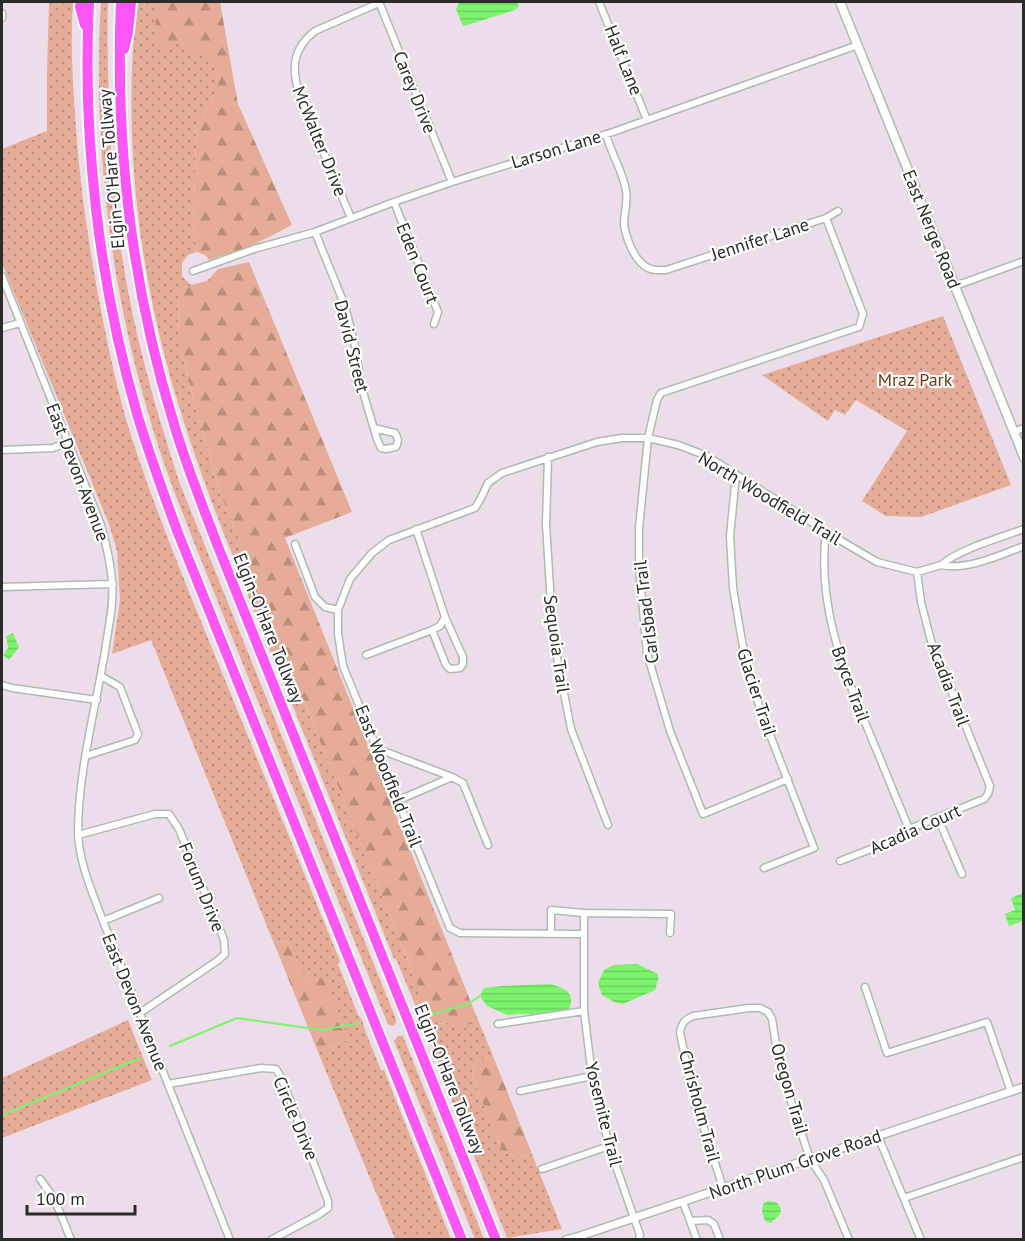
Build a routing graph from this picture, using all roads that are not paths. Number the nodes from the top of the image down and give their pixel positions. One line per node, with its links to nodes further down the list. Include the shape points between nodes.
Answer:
1 (81, 2): 10 (highway)
2 (89, 2): 10 (highway, Elgin-O'Hare Tollway)
3 (121, 2): 12 (highway, Elgin-O'Hare Tollway)
4 (131, 2): 12 (highway)
5 (379, 2): 15 (street, Carey Drive); 18 (street, McWalter Drive, via 309,35 295,63 300,96)
6 (599, 2): 13 (street, Half Lane)
7 (840, 2): 11 (main road, East Nerge Road)
8 (2, 13): 9 (street)
9 (2, 18)
10 (87, 35): 97 (highway, Elgin-O'Hare Tollway, via 90,150 100,236 114,317 138,416 183,544)
11 (858, 45): 13 (street, Larson Lane); 24 (main road, East Nerge Road)
12 (120, 67): 98 (highway, Elgin-O'Hare Tollway, via 123,162 134,250 150,335 181,448)
13 (647, 120): 14 (street, Larson Lane)
14 (606, 134): 15 (street, Larson Lane); 19 (street, Jennifer Lane, via 627,192 626,232 633,252 648,268 666,270)
15 (452, 182): 16 (street, Larson Lane)
16 (394, 202): 18 (street, Larson Lane); 26 (street, Eden Court, via 438,312)
17 (838, 211): 19 (street)
18 (351, 218): 20 (street, Larson Lane)
19 (826, 218): 31 (street, Jennifer Lane, via 863,314 859,327 661,393)
20 (315, 232): 22 (street, Larson Lane); 28 (street, David Street, via 345,306)
21 (1023, 261): 24 (street)
22 (193, 271)
23 (2, 276): 25 (street, East Devon Avenue)
24 (955, 286): 30 (main road, East Nerge Road)
25 (20, 323): 27 (street); 32 (street, East Devon Avenue)
26 (434, 324)
27 (2, 328)
28 (374, 428)
29 (1023, 428): 30 (street)
30 (1013, 432): 35 (main road, East Nerge Road)
31 (648, 438): 34 (street, North Woodfield Trail, via 597,442); 36 (street, North Woodfield Trail, via 694,451); 56 (street, Carlsbad Trail, via 639,528 648,653 670,731 703,814)
32 (68, 442): 33 (street, via 53,448); 44 (street, East Devon Avenue, via 101,525)
33 (2, 450)
34 (548, 456): 38 (street, North Woodfield Trail, via 498,475 488,483 472,510); 60 (street, Sequoia Trail, via 546,524 553,637 571,729)
35 (1023, 457)
36 (736, 475): 39 (street, North Woodfield Trail); 56 (street, Glacier Trail, via 730,537 737,617 750,679)
37 (1023, 528): 42 (street)
38 (416, 529): 46 (street, North Woodfield Trail, via 389,540 372,553 350,579); 47 (street)
39 (826, 532): 43 (street, North Woodfield Trail, via 877,562); 61 (street, Bryce Trail, via 825,581 839,656)
40 (295, 544): 46 (street, via 315,597 325,607)
41 (1023, 546): 42 (street, via 987,560)
42 (941, 565): 43 (street)
43 (917, 572): 57 (street, Acadia Trail, via 932,641 990,786)
44 (112, 584): 45 (street); 50 (street, East Devon Avenue)
45 (2, 587)
46 (338, 610): 53 (street, East Woodfield Trail, via 343,666)
47 (445, 616): 48 (street, via 440,626); 48 (street, via 463,657 460,668 450,669 446,665)
48 (432, 630): 49 (street)
49 (366, 655)
50 (101, 676): 52 (street, East Devon Avenue); 54 (street, via 120,687 138,734 135,740)
51 (2, 684): 52 (street)
52 (97, 700): 54 (street, East Devon Avenue)
53 (378, 749): 55 (street); 58 (street, East Woodfield Trail)
54 (86, 756): 62 (street, East Devon Avenue)
55 (452, 777): 58 (street); 63 (street, via 463,783)
56 (788, 779): 65 (street, Glacier Trail, via 814,848)
57 (988, 794): 59 (street, Acadia Court)
58 (399, 800): 71 (street, East Woodfield Trail, via 450,928 460,933)
59 (938, 818): 61 (street, Acadia Court); 66 (street)
60 (608, 825)
61 (909, 829): 64 (street, Acadia Court, via 902,837)
62 (78, 835): 69 (street, East Devon Avenue); 75 (street, Forum Drive, via 155,814 169,814 179,829 224,940 225,954 217,961)
63 (488, 845)
64 (840, 861)
65 (764, 868)
66 (962, 874)
67 (159, 898): 69 (street)
68 (584, 913): 70 (street, via 671,914); 71 (street, via 551,910); 72 (street, Yosemite Trail)
69 (103, 921): 75 (street, East Devon Avenue)
70 (670, 933)
71 (551, 934): 72 (street)
72 (583, 934): 74 (street, Yosemite Trail)
73 (865, 987): 82 (street, via 887,1053 987,1022)
74 (584, 1011): 77 (street); 78 (street, Yosemite Trail)
75 (140, 1013): 79 (street, East Devon Avenue)
76 (772, 1019): 86 (street, Oregon Trail, via 784,1080); 89 (street, Chrisholm Trail, via 760,1008 749,1008 693,1016 682,1024 680,1032 691,1088)
77 (498, 1024)
78 (592, 1076): 81 (street); 84 (street, Yosemite Trail)
79 (168, 1084): 95 (street, East Devon Avenue); 96 (street, Circle Drive, via 261,1068 276,1069 328,1208)
80 (1023, 1088): 82 (street, North Plum Grove Road)
81 (520, 1091)
82 (1011, 1092): 83 (street, North Plum Grove Road)
83 (878, 1136): 86 (street, North Plum Grove Road); 90 (street)
84 (609, 1146): 87 (street); 92 (street, Yosemite Trail)
85 (1023, 1157): 90 (street)
86 (810, 1159): 89 (street, North Plum Grove Road); 103 (street, Oregon Trail, via 824,1180)
87 (542, 1169)
88 (40, 1179): 94 (street, via 54,1198)
89 (723, 1188): 91 (street, North Plum Grove Road)
90 (904, 1198): 104 (street)
91 (683, 1202): 92 (street, North Plum Grove Road); 93 (street)
92 (634, 1218): 99 (street, North Plum Grove Road); 100 (street, Yosemite Trail)
93 (690, 1221): 101 (street); 102 (street, via 708,1220)
94 (71, 1239)
95 (230, 1239)
96 (270, 1239)
97 (462, 1239)
98 (496, 1239)
99 (566, 1239)
100 (639, 1239)
101 (697, 1239)
102 (720, 1239)
103 (849, 1239)
104 (921, 1239)

